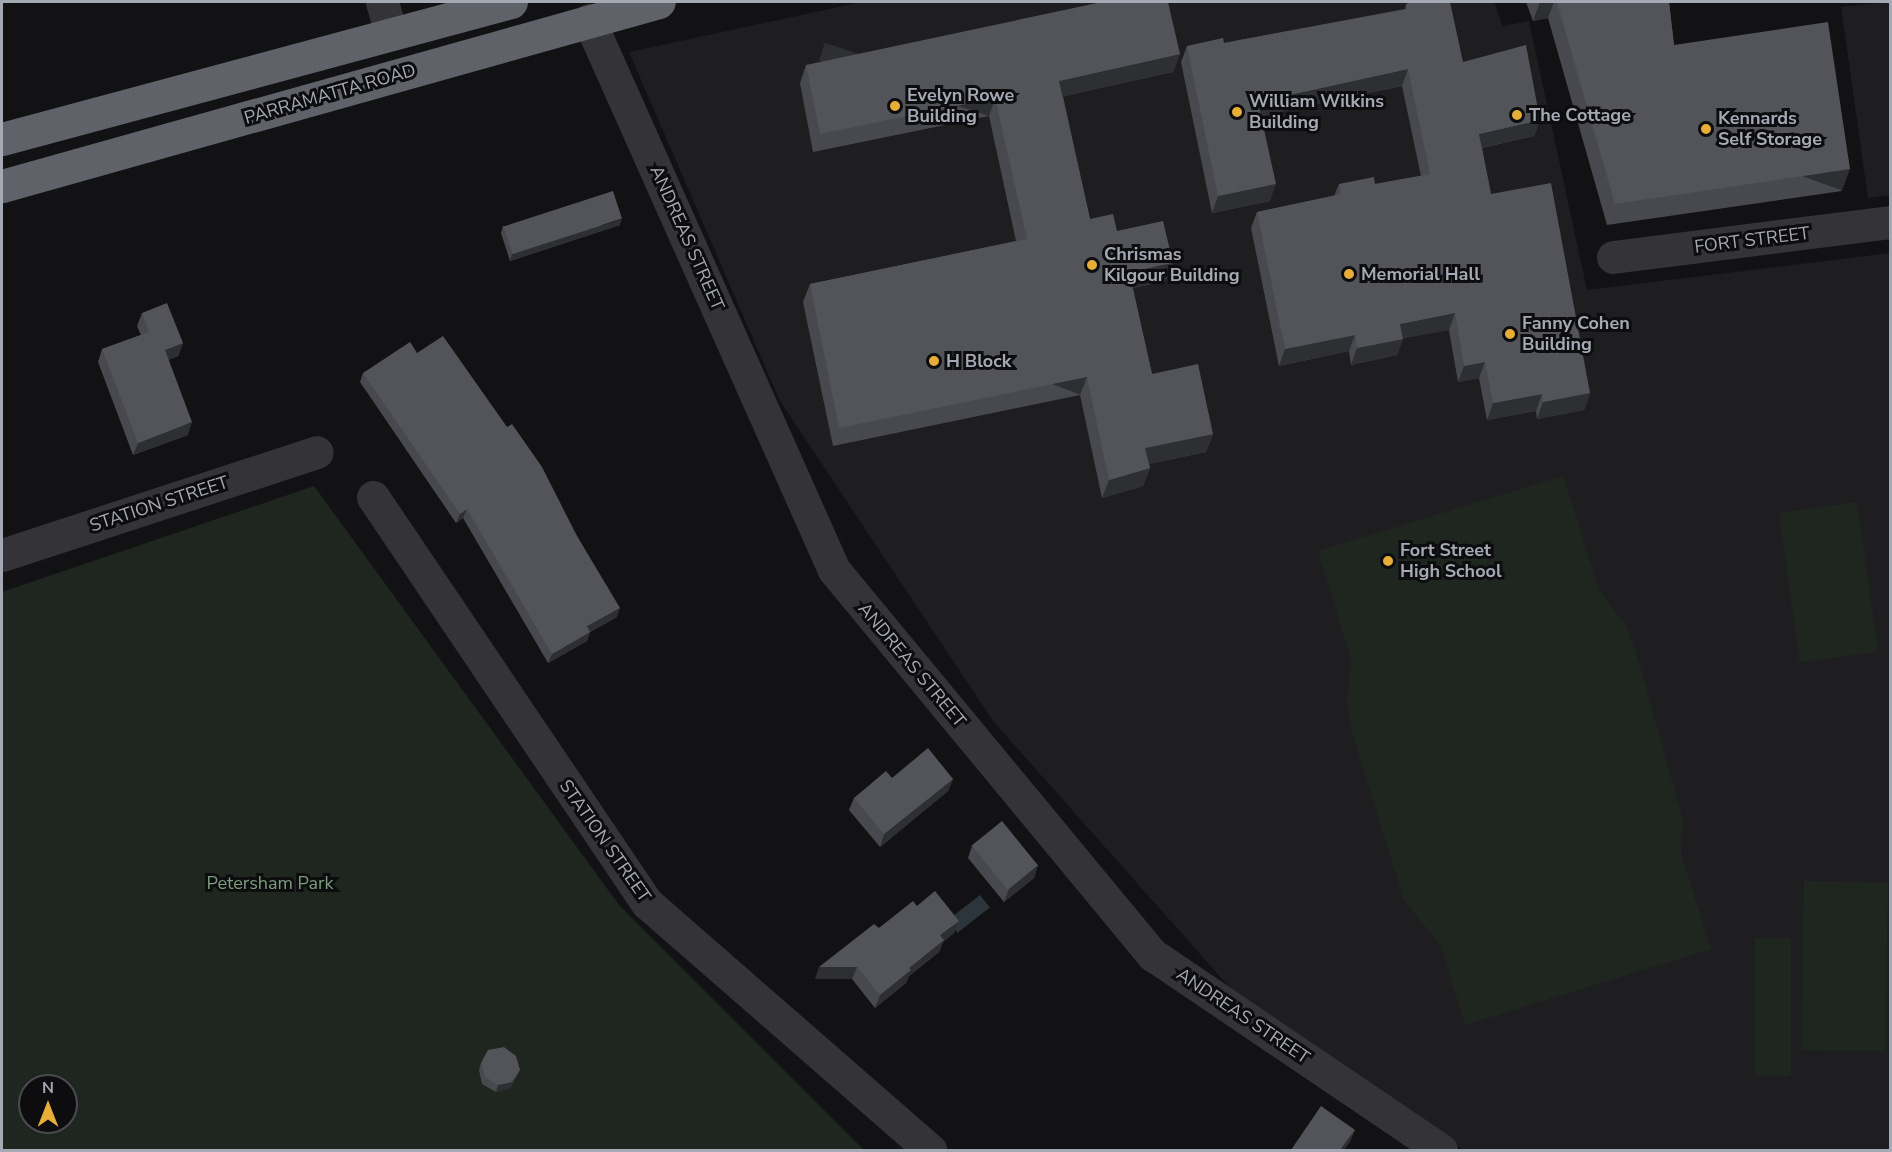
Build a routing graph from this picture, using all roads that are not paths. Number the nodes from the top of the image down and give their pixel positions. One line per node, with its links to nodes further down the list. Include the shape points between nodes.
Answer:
1 (382, 2): 5 (street)
2 (511, 2): 5 (highway)
3 (659, 2): 4 (highway, PARRAMATTA ROAD)
4 (589, 20): 7 (highway, PARRAMATTA ROAD); 14 (street, ANDREAS STREET, via 834,570 1153,954)
5 (391, 34): 6 (highway)
6 (2, 139)
7 (2, 186)
8 (1890, 222): 9 (street, FORT STREET)
9 (1613, 257)
10 (317, 452): 12 (street, STATION STREET)
11 (373, 497): 13 (street, STATION STREET, via 646,903)
12 (2, 555)
13 (930, 1150)
14 (1441, 1150)

